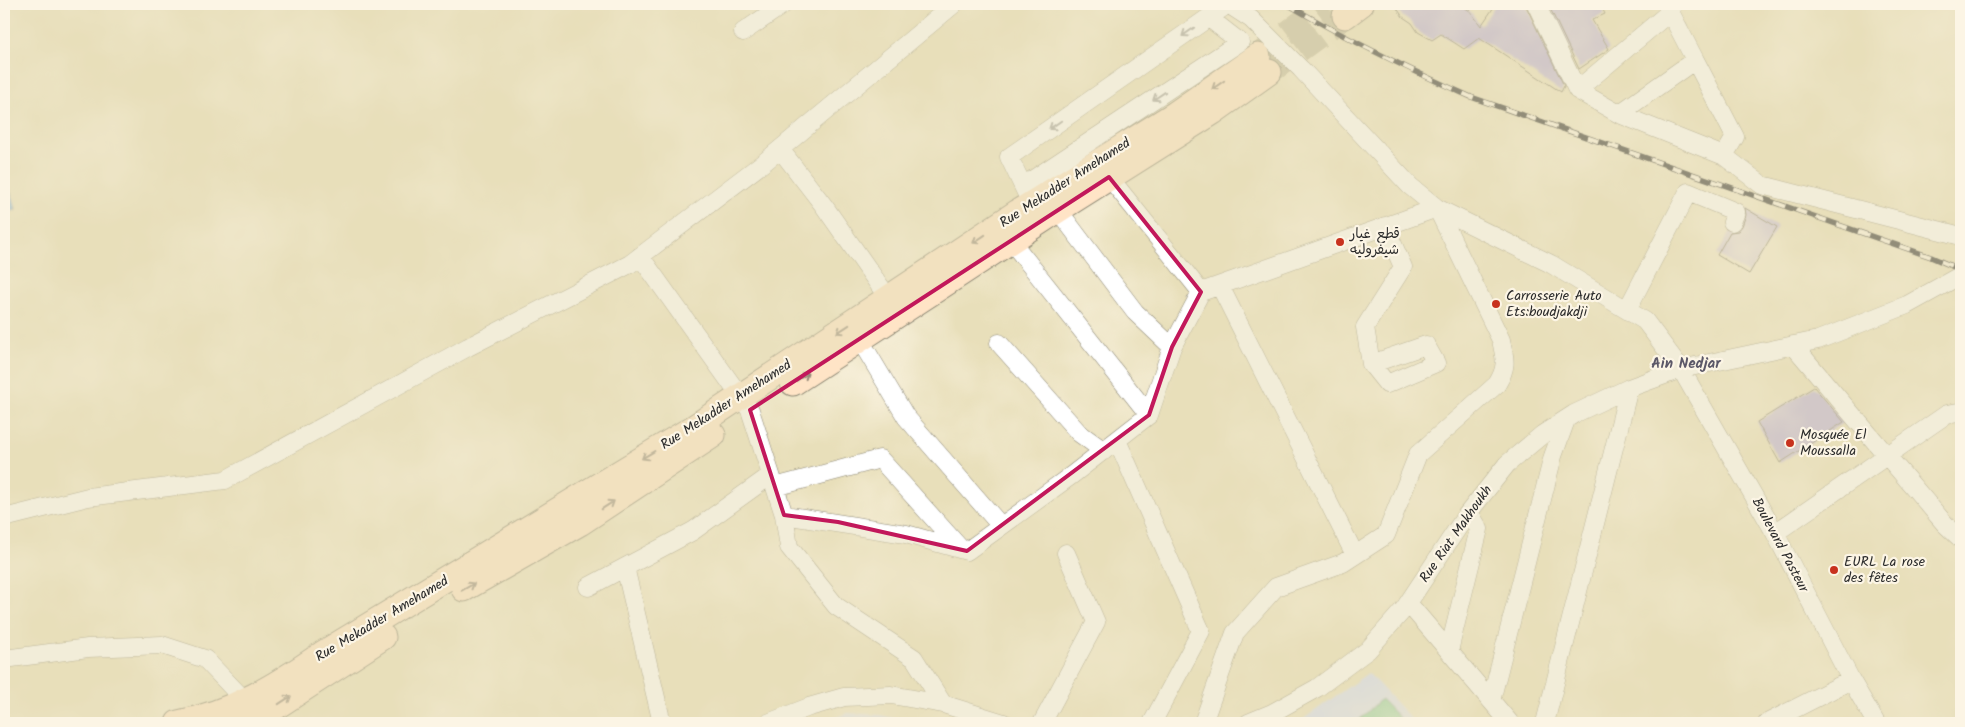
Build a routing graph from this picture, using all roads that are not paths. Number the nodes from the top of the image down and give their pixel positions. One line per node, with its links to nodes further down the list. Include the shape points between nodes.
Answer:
1 (784, 4): 7 (street)
2 (954, 4): 11 (street)
3 (1228, 4): 6 (street); 15 (street, via 1251,19 1410,186)
4 (1536, 4): 9 (street)
5 (1669, 7): 8 (street); 9 (street)
6 (1209, 18): 14 (street, one-way to 14, via 1009,158); 14 (street, one-way to 14, via 1240,42)
7 (743, 32)
8 (1695, 60): 10 (street); 12 (street, via 1735,137)
9 (1577, 90): 10 (street)
10 (1619, 114): 12 (street)
11 (780, 149): 21 (street); 25 (street)
12 (1724, 156): 19 (street, via 1762,185)
13 (1109, 177): 14 (main road, Rue Mekadder Amehamed, one-way to 14, via 1213,112 1263,64); 16 (main road, Rue Mekadder Amehamed); 24 (street)
14 (1027, 195): 25 (main road, Rue Mekadder Amehamed, one-way to 25)
15 (1437, 208): 18 (street); 26 (street, Boulevard Pasteur, via 1551,264); 49 (street, via 1501,340 1506,362 1497,384 1418,454 1386,535)
16 (1058, 210): 20 (main road, Rue Mekadder Amehamed); 30 (street, via 1135,312)
17 (1732, 222): 26 (street, via 1736,212 1688,192)
18 (1385, 226): 23 (street); 31 (street, via 1403,267 1365,327)
19 (1961, 236)
20 (1011, 240): 27 (main road, Rue Mekadder Amehamed); 36 (street)
21 (640, 256): 34 (street); 43 (street, via 225,480 88,497)
22 (1961, 275): 29 (street, Rue Riat Makhoukh, via 1907,305 1818,340)
23 (1220, 286): 24 (street); 49 (street)
24 (1202, 292): 30 (street)
25 (889, 299): 34 (main road, Rue Mekadder Amehamed, one-way to 34)
26 (1627, 310): 32 (street, Boulevard Pasteur, via 1644,321)
27 (860, 340): 34 (main road, Rue Mekadder Amehamed, one-way to 27); 44 (street, via 906,417)
28 (999, 343): 38 (street, via 1079,433)
29 (1793, 345): 32 (street, Rue Riat Makhoukh); 39 (street)
30 (1172, 347): 36 (street)
31 (1371, 364)
32 (1681, 369): 33 (street, Rue Riat Makhoukh); 45 (street, Boulevard Pasteur)
33 (1629, 388): 37 (street, Rue Riat Makhoukh); 68 (street)
34 (745, 403): 40 (street); 58 (main road, Rue Mekadder Amehamed, via 580,523 381,638 271,710)
35 (1961, 414): 39 (street, via 1947,414)
36 (1149, 415): 38 (street)
37 (1566, 420): 41 (street, Rue Riat Makhoukh, via 1543,434 1507,464); 56 (street, via 1553,456)
38 (1111, 446): 44 (street); 64 (street, via 1201,631)
39 (1887, 457): 45 (street); 46 (street, via 1944,524)
40 (773, 481): 42 (street); 47 (street, via 880,459); 50 (street, via 693,532)
41 (1469, 512): 52 (street, Rue Riat Makhoukh); 53 (street, via 1479,529)
42 (784, 514): 47 (street, via 906,534); 57 (street, via 789,547 836,606 914,658)
43 (4, 518)
44 (1001, 526): 47 (street, via 968,551)
45 (1775, 533): 55 (street, Boulevard Pasteur)
46 (1961, 539)
47 (961, 549)
48 (1066, 553): 63 (street, via 1096,622)
49 (1355, 555): 65 (street, via 1343,564 1276,587 1235,633)
50 (625, 568): 51 (street); 60 (street)
51 (588, 587)
52 (1408, 603): 53 (street); 66 (street, Rue Riat Makhoukh, via 1368,650 1317,688)
53 (1449, 651): 56 (street)
54 (4, 659): 58 (street, via 88,648 162,645 205,659)
55 (1851, 680): 69 (street); 70 (street, Boulevard Pasteur)
56 (1491, 701): 67 (street)
57 (942, 704): 61 (street, via 891,695 844,696); 62 (street)
58 (244, 712): 59 (main road, Rue Mekadder Amehamed)
59 (178, 723)
60 (662, 723)
61 (768, 723)
62 (1004, 723)
63 (1042, 723)
64 (1152, 723)
65 (1203, 723)
66 (1248, 723)
67 (1510, 723)
68 (1545, 723)
69 (1767, 723)
70 (1876, 723)

